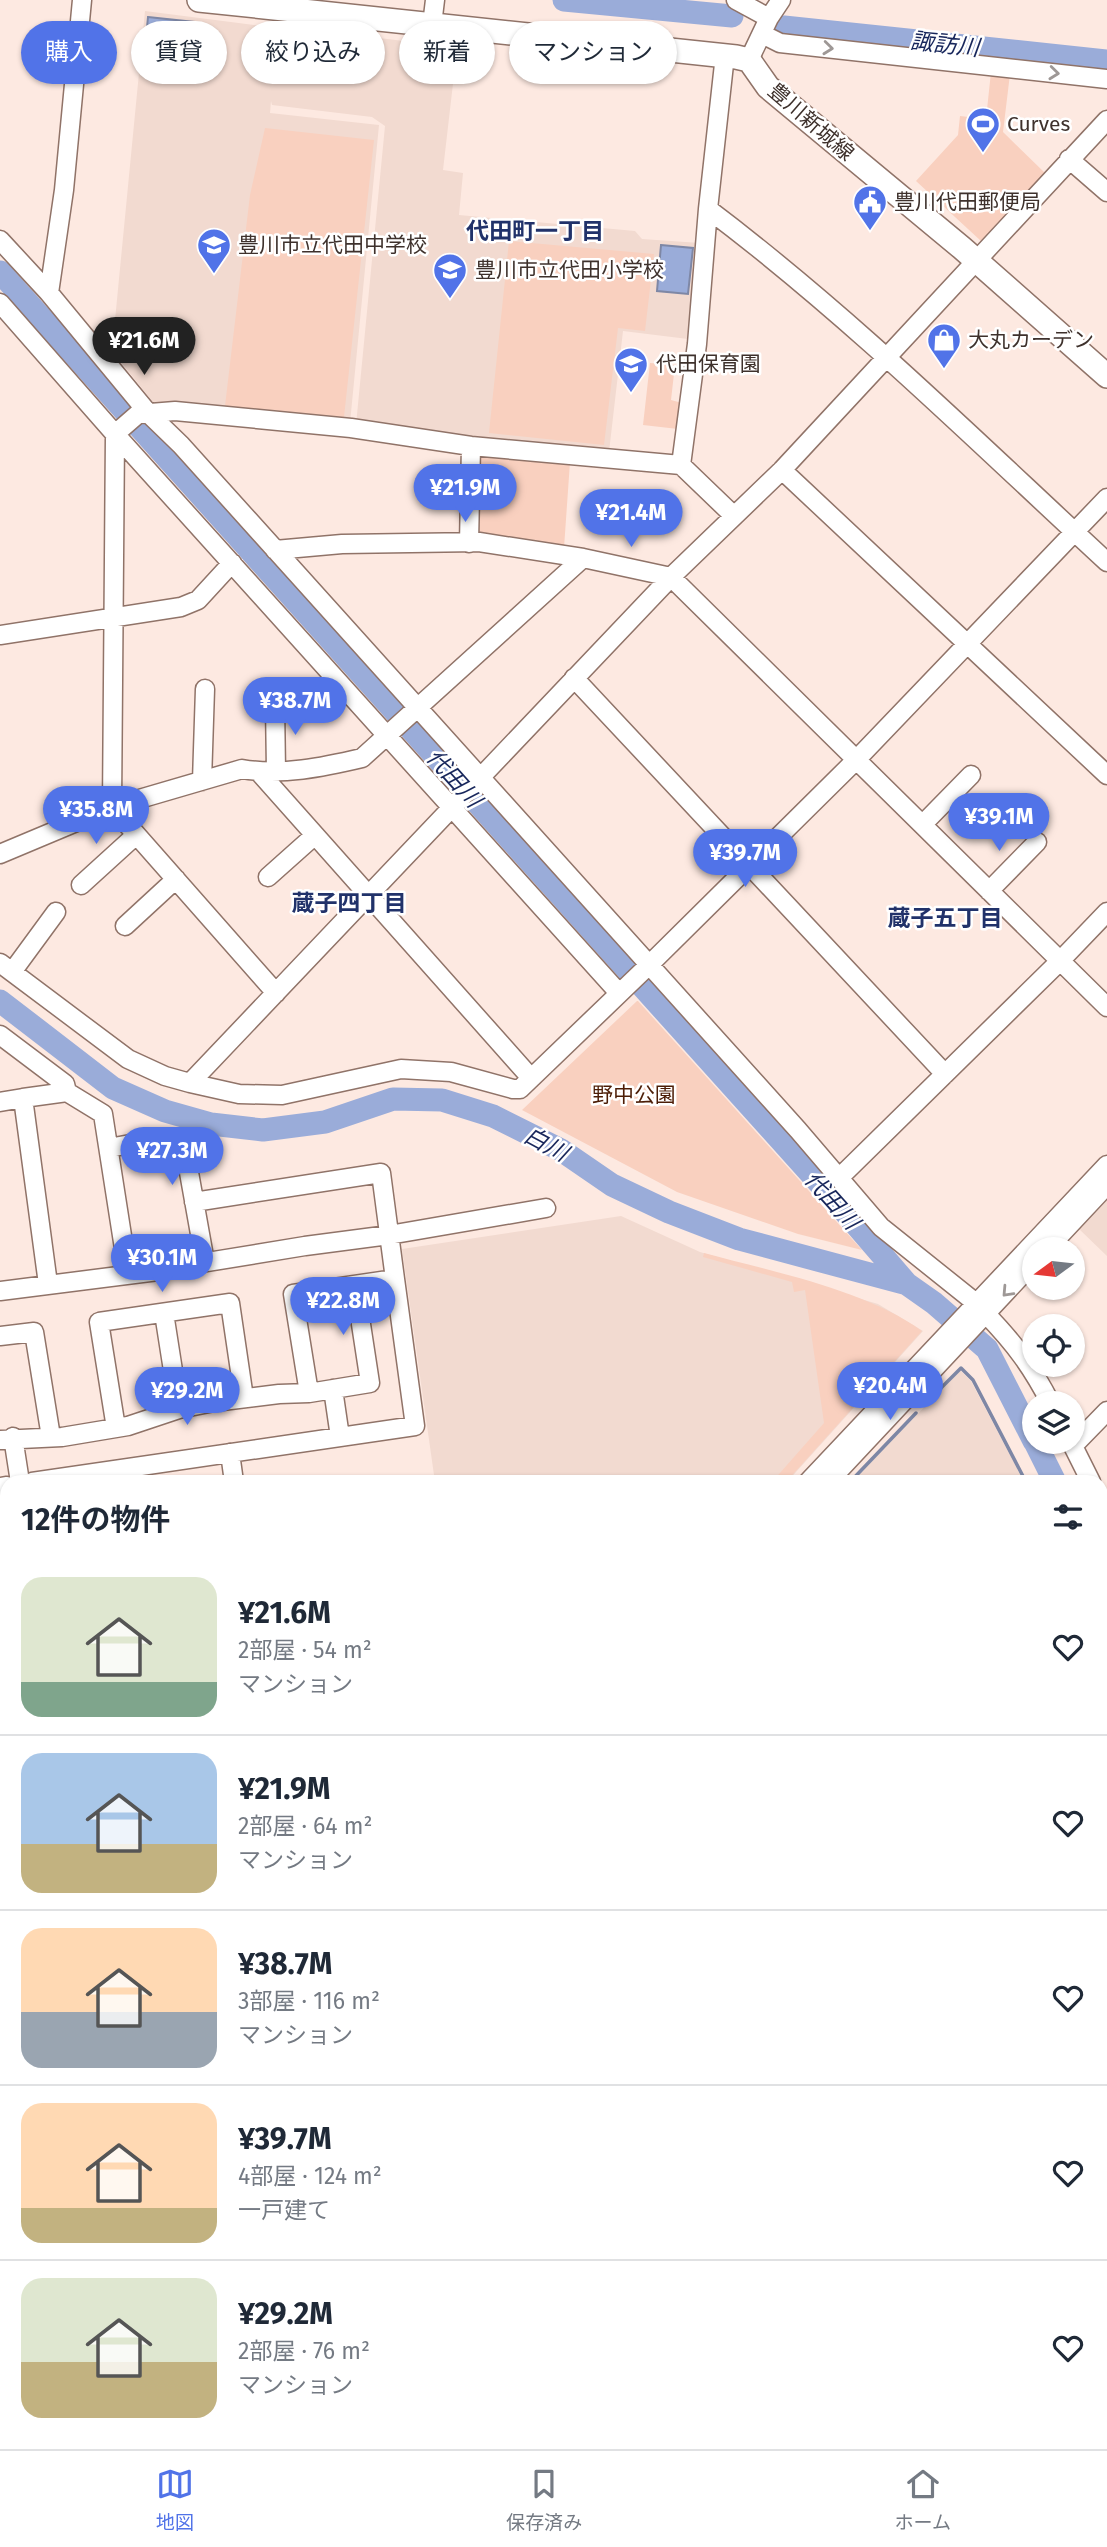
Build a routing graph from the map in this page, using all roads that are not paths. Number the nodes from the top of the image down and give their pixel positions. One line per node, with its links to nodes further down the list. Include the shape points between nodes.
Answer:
1 (82, 0): 16 (street)
2 (199, 0): 6 (main road)
3 (336, 0): 6 (main road)
4 (736, 0): 7 (street)
5 (781, 0): 7 (street)
6 (433, 12): 7 (main road); 8 (main road)
7 (759, 39): 8 (main road); 9 (street, one-way to 9); 15 (main road, 豊川新城線, via 768,87)
8 (725, 55): 13 (street)
9 (1107, 79)
10 (1107, 120): 11 (street)
11 (1069, 159): 12 (street); 15 (street)
12 (1107, 192)
13 (708, 209): 18 (street); 24 (street)
14 (0, 240): 16 (street)
15 (980, 257): 18 (street); 19 (main road, 豊川新城線); 20 (main road, 豊川新城線)
16 (49, 293): 21 (street)
17 (0, 303): 22 (street)
18 (886, 356): 25 (street); 28 (street)
19 (1107, 361)
20 (1107, 376)
21 (144, 414): 22 (street); 23 (street, via 175,411 351,428); 30 (street, via 181,445)
22 (118, 432): 33 (street); 35 (street)
23 (471, 446): 24 (street); 29 (street)
24 (681, 465): 27 (street)
25 (782, 470): 27 (street); 37 (street)
26 (1107, 498): 28 (street)
27 (733, 515): 34 (street)
28 (1074, 532): 32 (street); 37 (street)
29 (469, 543): 30 (street, via 342,544); 31 (street)
30 (275, 550): 41 (street)
31 (583, 558): 34 (street); 41 (street)
32 (1107, 562)
33 (233, 563): 35 (street, via 198,600); 42 (street)
34 (671, 577): 38 (street); 43 (street)
35 (113, 619): 36 (street); 50 (street)
36 (0, 635)
37 (967, 644): 43 (street); 46 (street)
38 (574, 678): 48 (street); 56 (street)
39 (205, 689): 47 (street)
40 (275, 704): 44 (street)
41 (414, 710): 42 (street); 48 (street)
42 (389, 733): 44 (street, via 362,758 322,768); 49 (street)
43 (857, 759): 51 (street); 56 (street)
44 (267, 771): 47 (street, via 242,769); 53 (street)
45 (971, 775): 51 (street)
46 (1107, 775)
47 (202, 781): 50 (street)
48 (480, 781): 49 (street); 67 (street)
49 (455, 806): 61 (street); 68 (street)
50 (112, 807): 52 (street); 55 (street)
51 (923, 824): 60 (street)
52 (136, 835): 58 (street); 59 (street)
53 (314, 836): 57 (street); 61 (street)
54 (1037, 842): 60 (street)
55 (0, 854)
56 (748, 866): 67 (street); 72 (street)
57 (268, 877)
58 (176, 879): 64 (street); 69 (street)
59 (81, 885)
60 (989, 891): 65 (street)
61 (367, 896): 69 (street); 73 (street)
62 (56, 912): 66 (street)
63 (1107, 912): 65 (street)
64 (125, 926)
65 (1060, 961): 70 (street); 72 (street)
66 (6, 967): 74 (street, via 128,1059)
67 (646, 968): 68 (street); 80 (street)
68 (622, 990): 73 (street)
69 (276, 993): 74 (street)
70 (1107, 1007)
71 (0, 1035): 75 (street, via 65,1084)
72 (945, 1074): 80 (street)
73 (531, 1078): 74 (street, via 513,1089 450,1072 401,1069 282,1095 239,1094)
74 (190, 1083)
75 (66, 1093): 76 (street); 78 (street, via 103,1114)
76 (23, 1098): 77 (street); 90 (street)
77 (0, 1102)
78 (109, 1148): 82 (street, via 158,1140 177,1144 185,1150); 88 (street)
79 (1107, 1165): 94 (street)
80 (839, 1178): 94 (street, via 881,1227)
81 (1107, 1185): 85 (street)
82 (194, 1202): 84 (street, via 381,1173); 86 (street)
83 (546, 1208): 84 (street)
84 (389, 1235): 86 (street); 89 (street)
85 (1058, 1237)
86 (205, 1262): 88 (street)
87 (1022, 1273): 94 (street, one-way to 94)
88 (128, 1274): 90 (street)
89 (395, 1279): 91 (street); 106 (street, via 415,1426)
90 (48, 1284): 92 (street)
91 (355, 1285): 97 (street, via 370,1383); 99 (street, via 293,1294)
92 (0, 1291)
93 (164, 1313): 100 (street, via 230,1303); 101 (street); 103 (street, via 99,1322)
94 (978, 1313): 96 (street); 98 (street, via 1016,1344)
95 (0, 1336): 105 (street, via 34,1332)
96 (951, 1341): 113 (street); 114 (street)
97 (333, 1389): 99 (street); 106 (street)
98 (1044, 1391)
99 (309, 1393): 100 (street)
100 (244, 1398): 101 (street)
101 (179, 1409): 103 (street)
102 (1107, 1411): 104 (street)
103 (116, 1429): 105 (street)
104 (1085, 1432)
105 (51, 1437): 107 (street)
106 (340, 1437): 108 (street)
107 (7, 1438): 110 (street)
108 (230, 1453): 111 (street); 112 (street)
109 (1077, 1454): 115 (street)
110 (18, 1475)
111 (80, 1475)
112 (233, 1475)
113 (815, 1475)
114 (836, 1475)
115 (1088, 1475)

